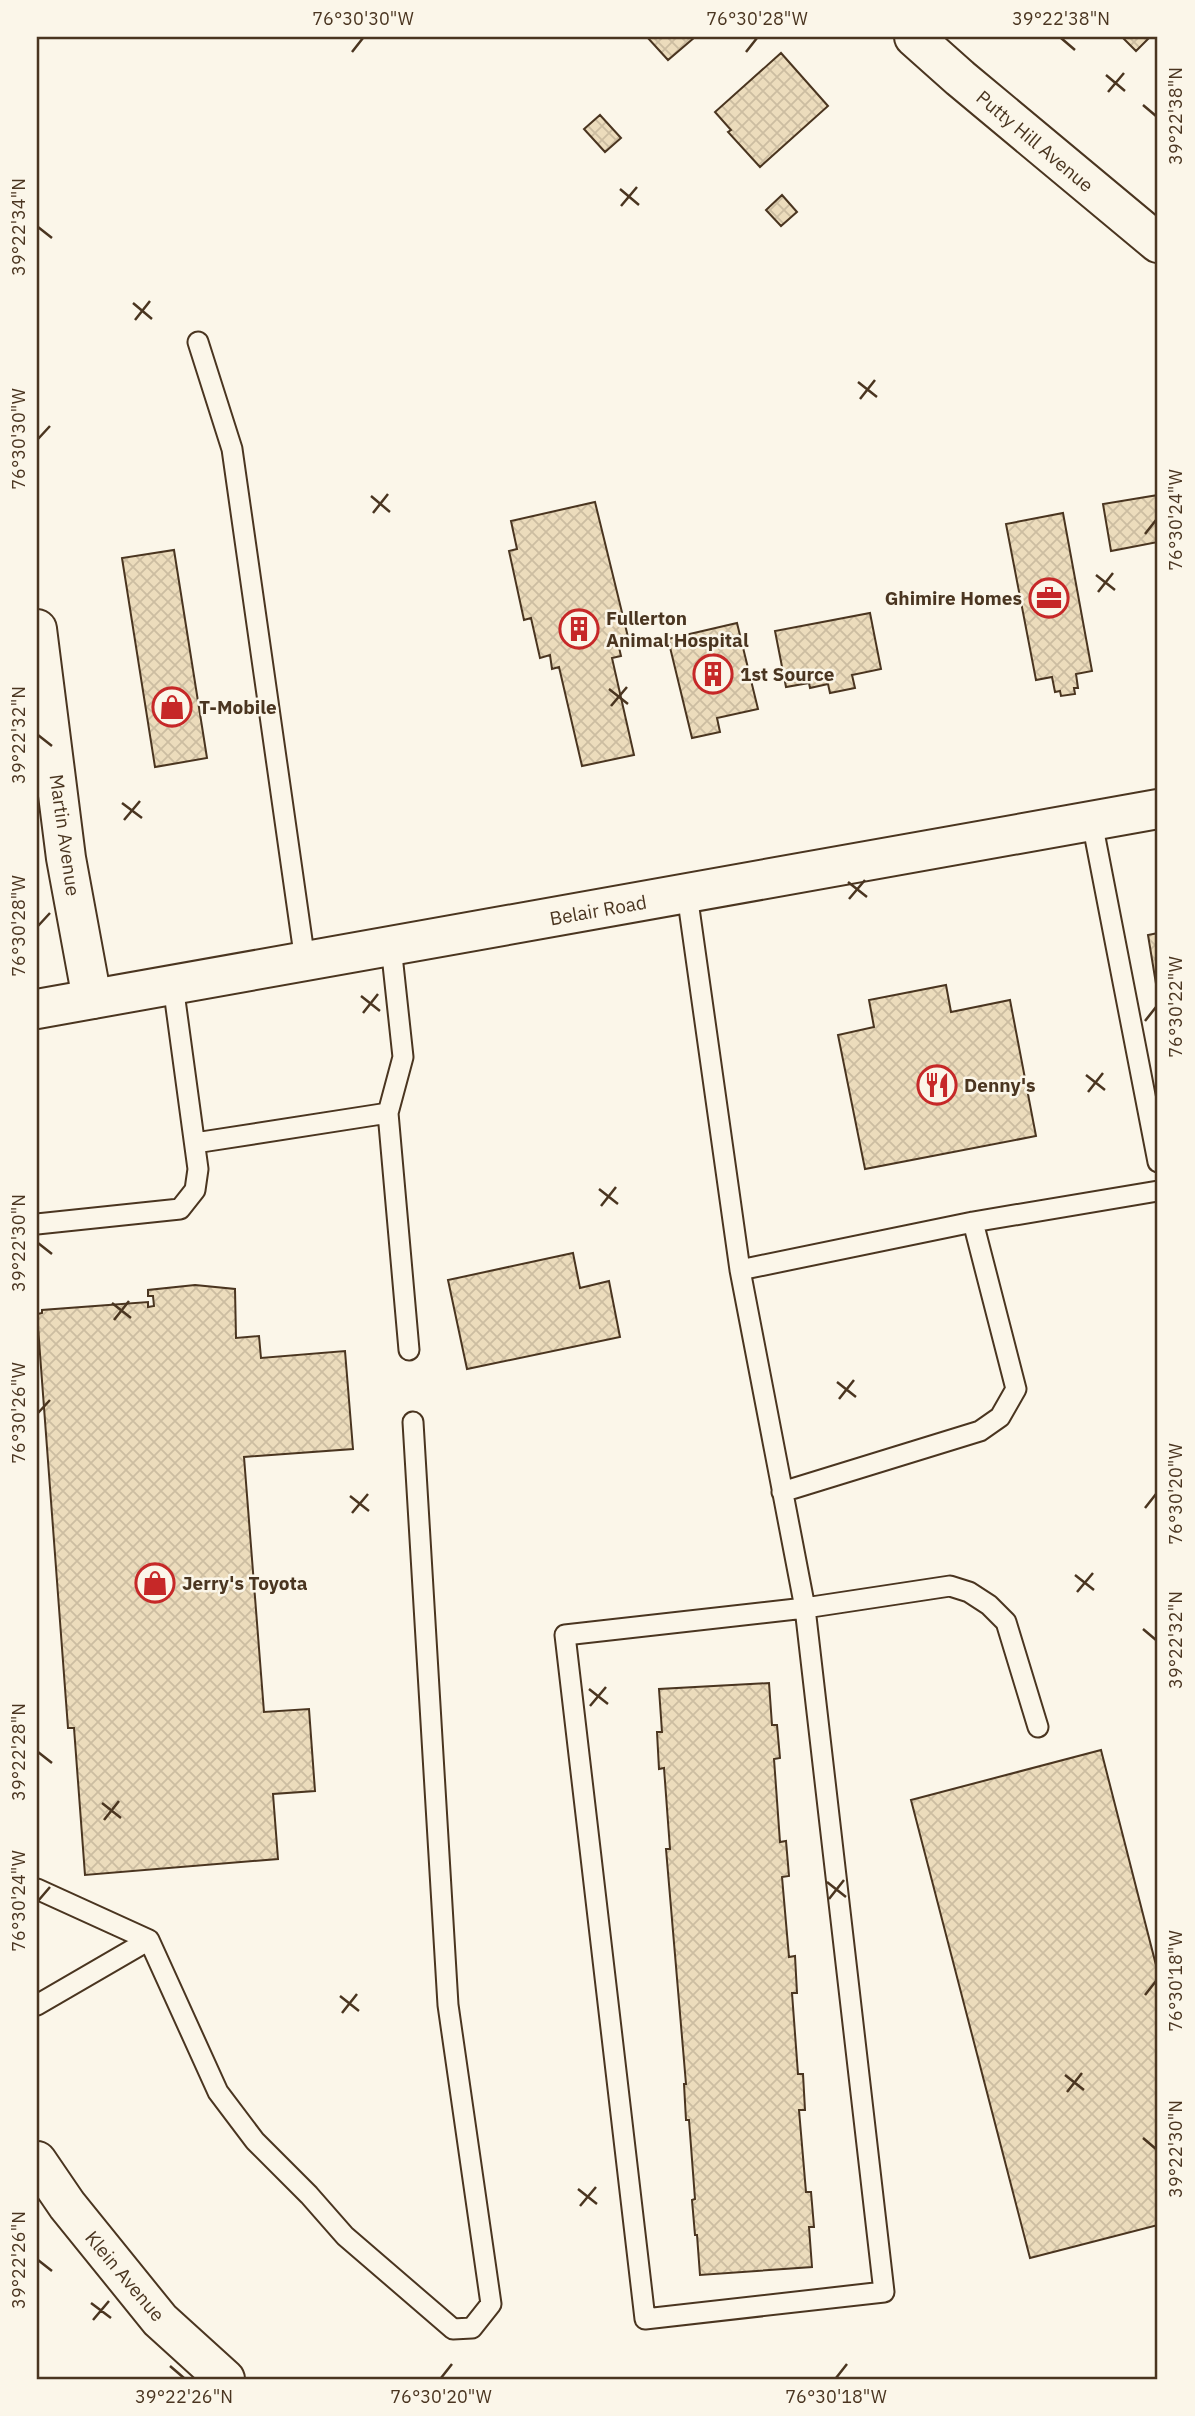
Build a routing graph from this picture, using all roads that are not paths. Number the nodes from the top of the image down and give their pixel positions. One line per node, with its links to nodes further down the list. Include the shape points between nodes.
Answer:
1 (914, 37): 2 (main road, Putty Hill Avenue)
2 (1158, 243)
3 (198, 342): 9 (lane, via 232,449)
4 (37, 629): 11 (main road, Martin Avenue, via 66,858)
5 (1158, 809): 6 (main road, Belair Road)
6 (1092, 822): 7 (main road, Belair Road); 15 (lane)
7 (687, 894): 8 (main road, Belair Road); 19 (lane)
8 (391, 946): 9 (main road, Belair Road); 13 (lane, via 402,1057)
9 (305, 961): 10 (main road, Belair Road)
10 (173, 985): 11 (main road, Belair Road); 14 (lane)
11 (92, 999): 12 (main road, Belair Road)
12 (37, 1009)
13 (388, 1113): 14 (lane); 20 (lane)
14 (195, 1143): 18 (lane, via 195,1190 180,1209)
15 (1158, 1162)
16 (1158, 1191): 17 (lane)
17 (973, 1222): 19 (lane); 22 (lane, via 1016,1389 1000,1417 980,1431)
18 (37, 1224)
19 (740, 1270): 22 (lane)
20 (409, 1350)
21 (413, 1422): 26 (lane, via 447,2004 491,2304 472,2328 453,2329 419,2301 345,2236 256,2141 218,2092)
22 (782, 1492): 23 (lane)
23 (804, 1608): 23 (lane, via 884,2292 645,2319 565,1635); 24 (lane, via 950,1586 969,1592 1006,1622)
24 (1038, 1727)
25 (37, 1889): 26 (lane)
26 (149, 1940): 27 (lane)
27 (37, 2005)
28 (37, 2161): 29 (main road, Klein Avenue, via 160,2320)
29 (225, 2379)

